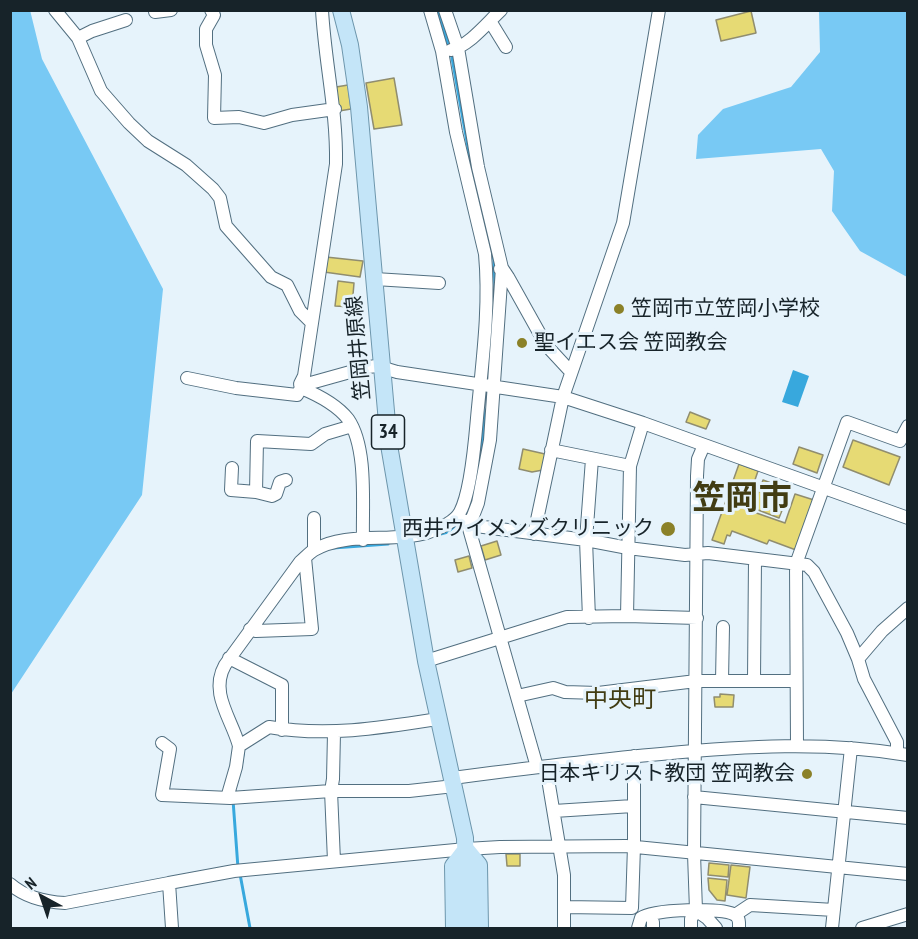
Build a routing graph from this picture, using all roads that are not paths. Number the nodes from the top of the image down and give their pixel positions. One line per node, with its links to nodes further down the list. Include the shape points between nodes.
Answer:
1 (55, 10): 13 (street)
2 (171, 10): 10 (street)
3 (211, 10): 16 (street, via 214,15 206,29 206,45 215,75 214,118 239,117 264,123)
4 (322, 10): 16 (street)
5 (341, 10): 18 (main road, 笠岡井原線 / 34, via 359,107)
6 (430, 10): 15 (street)
7 (445, 10): 15 (street)
8 (501, 10): 12 (street)
9 (659, 10): 22 (street, via 623,223)
10 (155, 12)
11 (126, 20): 13 (street)
12 (490, 21): 14 (street); 15 (street)
13 (78, 38): 20 (street, via 101,91 148,141 186,165 213,189 220,198 226,226 271,277 287,285 300,311)
14 (506, 47)
15 (450, 50): 17 (street)
16 (335, 109): 20 (street, via 336,164)
17 (494, 269): 22 (street, via 526,307 546,345); 24 (street, via 500,279)
18 (375, 279): 19 (street); 21 (main road, 笠岡井原線 / 34)
19 (439, 283)
20 (312, 323): 25 (street)
21 (384, 368): 24 (street); 25 (street, via 353,370); 42 (main road, 笠岡井原線 / 34, via 389,445)
22 (572, 372): 26 (street)
23 (187, 378): 25 (street, via 297,395)
24 (487, 384): 26 (street); 40 (street, via 476,477 462,509)
25 (305, 385): 28 (street, via 341,412)
26 (563, 397): 27 (street); 31 (street)
27 (643, 423): 30 (street); 33 (street)
28 (352, 426): 37 (street, via 325,434 311,444 257,441); 43 (street, via 361,463)
29 (908, 426): 36 (street, via 900,441 847,422)
30 (704, 445): 36 (street); 46 (street, via 698,459)
31 (551, 450): 32 (street); 41 (street)
32 (592, 459): 33 (street); 44 (street)
33 (630, 466): 45 (street)
34 (232, 468): 37 (street, via 231,490)
35 (286, 480): 37 (street, via 280,482 272,496)
36 (823, 489): 39 (street); 49 (street)
37 (256, 492)
38 (314, 518): 48 (street)
39 (908, 518)
40 (462, 520): 41 (street); 42 (street); 56 (street)
41 (534, 534): 44 (street)
42 (405, 537): 43 (street); 59 (main road, 笠岡井原線 / 34)
43 (363, 540): 48 (street, via 330,544)
44 (586, 540): 45 (street); 52 (street)
45 (628, 548): 46 (street); 51 (street)
46 (696, 554): 47 (street); 53 (street)
47 (755, 559): 49 (street); 60 (street)
48 (308, 560): 55 (street, via 294,568); 55 (street, via 312,629)
49 (796, 564): 58 (street, via 807,565 814,572); 63 (street)
50 (908, 608): 58 (street)
51 (627, 616): 52 (street); 53 (street)
52 (589, 618): 56 (street, via 567,617)
53 (697, 618): 61 (street)
54 (723, 627): 62 (street)
55 (253, 630): 57 (street)
56 (500, 639): 59 (street); 64 (street)
57 (232, 659): 66 (street, via 282,685); 69 (street, via 219,676 219,694)
58 (858, 659): 71 (street, via 864,679)
59 (426, 661): 65 (main road, 笠岡井原線 / 34)
60 (754, 680): 62 (street); 63 (street)
61 (696, 681): 62 (street); 64 (street, via 597,693 553,688); 73 (street)
62 (722, 681)
63 (796, 681): 70 (street)
64 (517, 696): 75 (street)
65 (438, 719): 67 (street); 76 (main road, 笠岡井原線 / 34)
66 (282, 730): 67 (street); 69 (street, via 269,727)
67 (334, 733): 77 (street)
68 (162, 743): 79 (street, via 170,749 162,795)
69 (242, 745): 79 (street)
70 (797, 745): 72 (street); 73 (street)
71 (902, 747): 72 (street)
72 (851, 748): 82 (street)
73 (695, 750): 74 (street); 78 (street)
74 (634, 756): 75 (street); 80 (street)
75 (542, 767): 76 (street); 81 (street)
76 (453, 782): 77 (street, via 409,791); 86 (main road, 笠岡井原線 / 34)
77 (331, 791): 79 (street); 88 (street)
78 (694, 797): 82 (street); 87 (street)
79 (231, 798)
80 (633, 806): 81 (street); 84 (street)
81 (554, 811): 85 (street)
82 (843, 812): 83 (street); 89 (street)
83 (908, 818)
84 (634, 846): 85 (street); 87 (street); 94 (street)
85 (560, 847): 86 (street); 93 (street)
86 (466, 849): 88 (street); 101 (main road, via 453,866); 102 (main road, 笠岡井原線 / 34); 103 (main road, via 479,864)
87 (694, 854): 89 (street); 95 (street)
88 (334, 861): 91 (street)
89 (837, 867): 90 (street); 96 (street)
90 (908, 874)
91 (169, 883): 92 (street, via 65,903 36,898); 100 (street)
92 (10, 884)
93 (564, 907): 94 (street); 104 (street)
94 (632, 908): 99 (street)
95 (696, 910): 98 (street); 99 (street, via 650,912); 105 (street); 106 (street)
96 (834, 910): 98 (street, via 750,904); 108 (street)
97 (908, 914): 109 (street)
98 (735, 915): 107 (street)
99 (639, 923)
100 (172, 928)
101 (454, 928)
102 (467, 928)
103 (480, 928)
104 (564, 928)
105 (691, 928)
106 (716, 928)
107 (739, 928)
108 (832, 928)
109 (862, 928)

